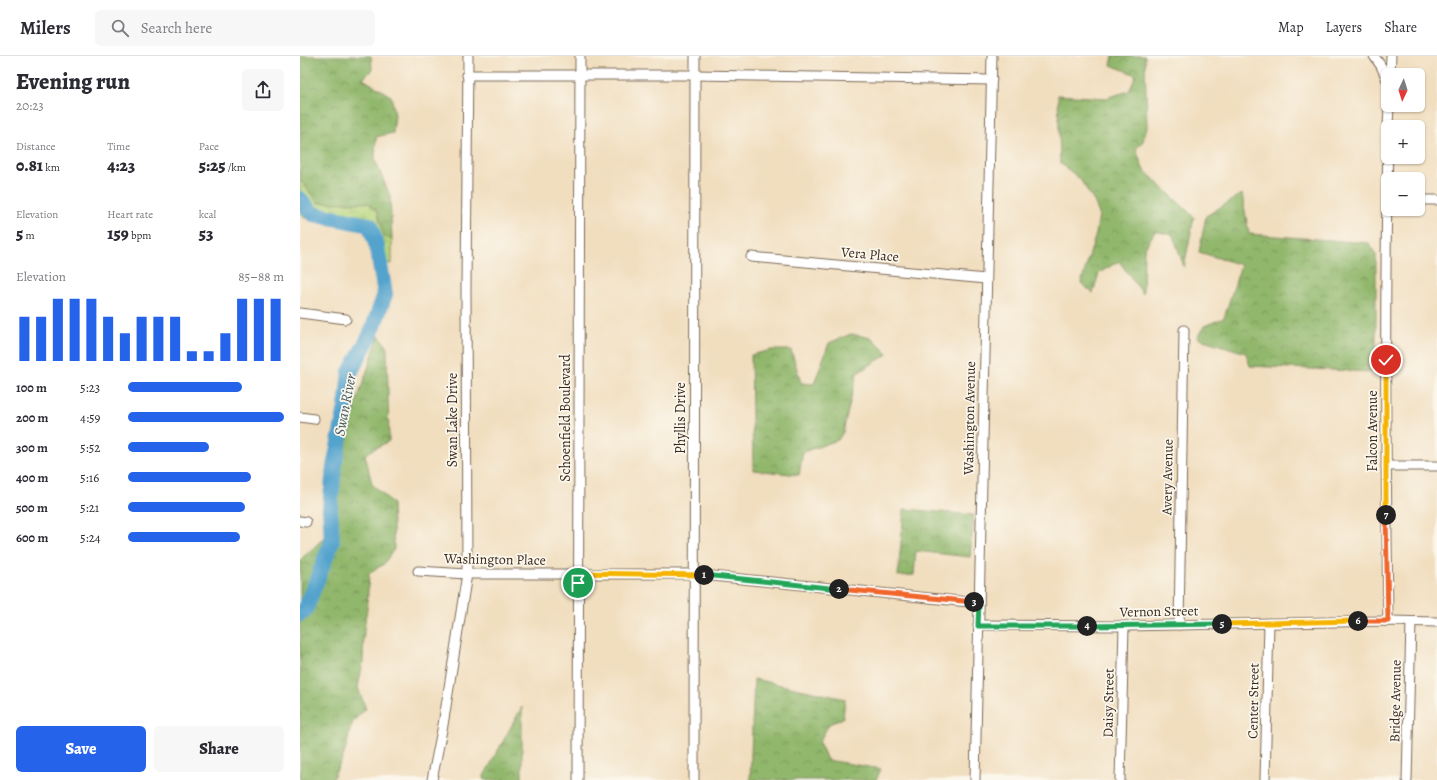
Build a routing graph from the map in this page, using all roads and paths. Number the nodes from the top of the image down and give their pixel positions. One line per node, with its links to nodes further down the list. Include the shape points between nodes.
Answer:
1 (468, 56): 9 (street, Swan Lake Drive)
2 (580, 56): 10 (street, Schoenfield Boulevard)
3 (695, 56): 11 (street, Phyllis Drive)
4 (992, 56): 12 (street, Washington Avenue)
5 (1374, 56): 7 (street)
6 (1391, 56): 8 (street)
7 (1382, 68)
8 (1390, 68)
9 (467, 75): 10 (street); 27 (street, Swan Lake Drive)
10 (581, 76): 11 (street); 26 (street, Schoenfield Boulevard)
11 (695, 76): 12 (street); 28 (street, Phyllis Drive)
12 (992, 80): 17 (street, Washington Avenue)
13 (1425, 200): 14 (street)
14 (1437, 200)
15 (1387, 216): 23 (street, Falcon Avenue)
16 (751, 257): 17 (street, Vera Place)
17 (986, 279): 29 (street, Washington Avenue)
18 (300, 313): 19 (street)
19 (346, 319)
20 (1184, 330): 34 (street, Avery Avenue)
21 (300, 417): 22 (street)
22 (314, 419)
23 (1386, 466): 24 (street); 30 (street, Falcon Avenue)
24 (1437, 466)
25 (418, 571): 27 (street, Washington Place)
26 (578, 573): 27 (street, Washington Place); 28 (street, Washington Place); 38 (street, Schoenfield Boulevard)
27 (467, 574): 37 (street, Swan Lake Drive)
28 (693, 574): 29 (street, Washington Place); 39 (street, Phyllis Drive)
29 (979, 602): 35 (street, Washington Avenue)
30 (1388, 621): 31 (street, Vernon Street); 33 (street, Vernon Street)
31 (1411, 622): 32 (street, Vernon Street); 43 (street, Bridge Avenue)
32 (1437, 622)
33 (1269, 623): 34 (street, Vernon Street); 42 (street, Center Street)
34 (1179, 625): 36 (street, Vernon Street)
35 (978, 626): 36 (street, Vernon Street); 40 (street, Washington Avenue)
36 (1124, 626): 41 (street, Daisy Street)
37 (432, 780)
38 (578, 780)
39 (694, 780)
40 (975, 780)
41 (1120, 780)
42 (1265, 780)
43 (1407, 780)

